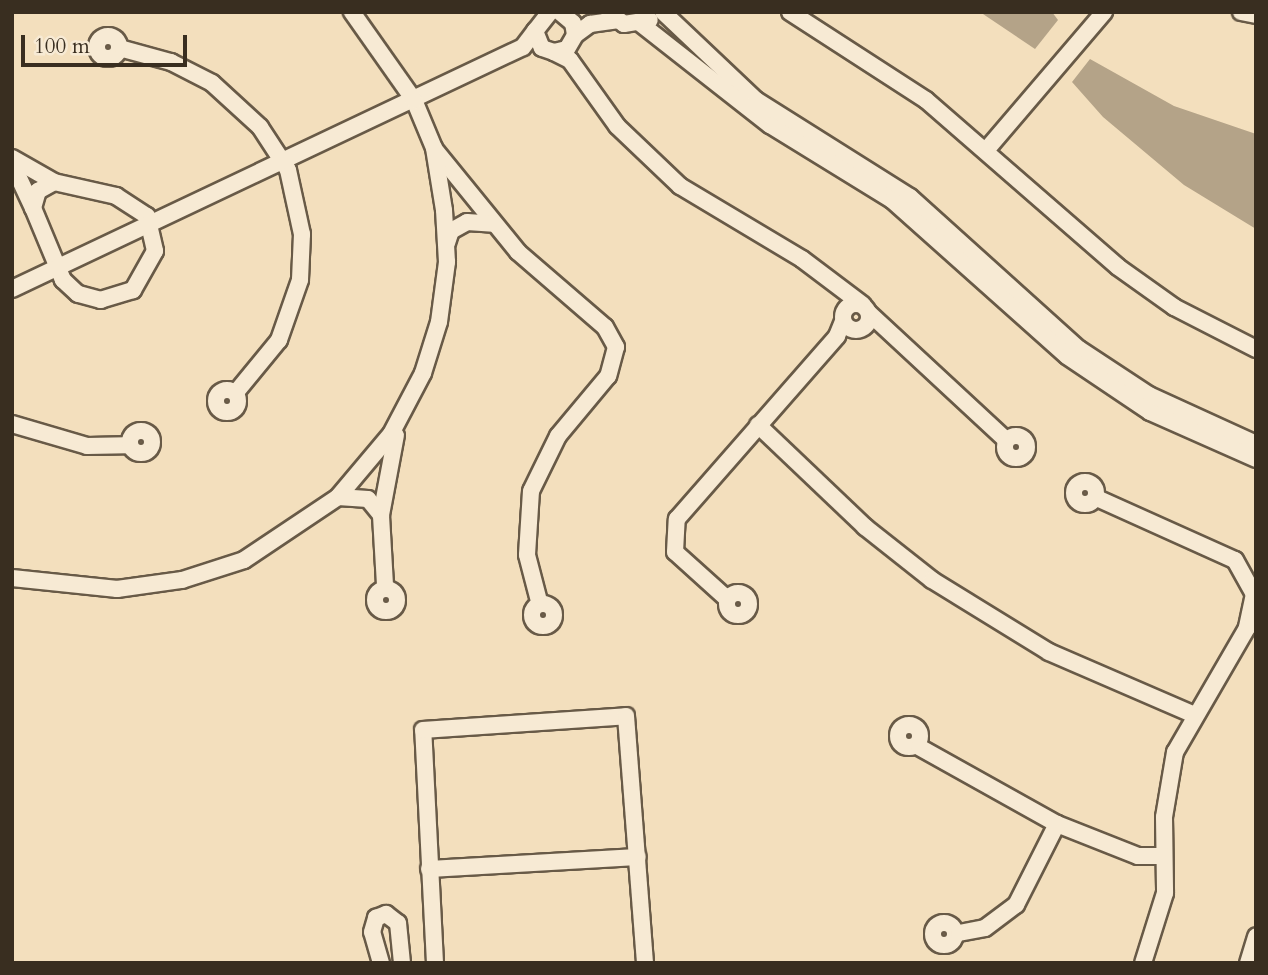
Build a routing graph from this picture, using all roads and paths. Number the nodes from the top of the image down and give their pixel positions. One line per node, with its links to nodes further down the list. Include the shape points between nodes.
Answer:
1 (352, 12): 14 (street)
2 (660, 12): 9 (street); 36 (street, via 756,100 910,197 1079,349 1149,395)
3 (790, 12): 16 (street)
4 (1104, 12): 16 (street)
5 (1241, 12): 8 (street)
6 (552, 15): 10 (street); 11 (street); 13 (street)
7 (613, 16): 9 (street); 10 (street, via 590,24)
8 (1256, 16)
9 (641, 24): 38 (street, via 770,125 891,200 1067,356 1150,412)
10 (572, 46): 13 (street); 25 (street, via 617,127 661,170)
11 (523, 47): 13 (street); 14 (street)
12 (123, 50): 18 (street, via 171,62 212,83 260,127)
13 (548, 50)
14 (414, 100): 15 (street); 18 (street)
15 (434, 148): 22 (street); 23 (street)
16 (988, 148): 30 (street, via 1118,267 1174,307)
17 (12, 160): 19 (street); 20 (street)
18 (285, 162): 21 (street); 31 (street, via 302,234 299,280 279,340)
19 (54, 182): 20 (street, via 38,191); 21 (street, via 128,201)
20 (33, 208): 24 (street)
21 (151, 224): 24 (street); 24 (street, via 152,263 124,295 101,300 78,294)
22 (493, 224): 23 (street, via 467,222 451,231); 45 (street, via 562,294 606,327 616,346 608,376 551,446 531,491 527,555)
23 (447, 243): 32 (street, via 439,322)
24 (57, 268): 26 (street)
25 (834, 284): 27 (street); 28 (street)
26 (12, 289)
27 (866, 309): 28 (street); 28 (street); 29 (street)
28 (847, 325): 29 (street); 34 (street)
29 (880, 327): 35 (street)
30 (1256, 349)
31 (238, 390)
32 (401, 417): 39 (street); 41 (street)
33 (12, 424): 37 (street, via 87,446)
34 (758, 425): 44 (street, via 672,530 686,566); 46 (street, via 932,580 1049,652)
35 (1004, 438)
36 (1256, 444)
37 (127, 445)
38 (1256, 458)
39 (338, 498): 41 (street, via 368,499); 42 (street, via 244,559 182,580 81,590)
40 (1099, 499): 46 (street, via 1235,560 1251,578 1254,609 1247,628)
41 (381, 514): 43 (street)
42 (12, 578)
43 (385, 585)
44 (725, 597)
45 (539, 601)
46 (1192, 713): 49 (street, via 1168,780)
47 (919, 747): 48 (street)
48 (1057, 824): 49 (street, via 1138,856); 52 (street, via 1016,905 985,928)
49 (1164, 856): 54 (street, via 1161,913)
50 (638, 857): 51 (street); 51 (street, via 626,716 423,730); 58 (street)
51 (429, 869): 57 (street)
52 (959, 933)
53 (1256, 936): 59 (street)
54 (1143, 962)
55 (381, 963): 56 (street, via 372,932 380,914 398,923)
56 (402, 963)
57 (435, 963)
58 (645, 963)
59 (1248, 963)

